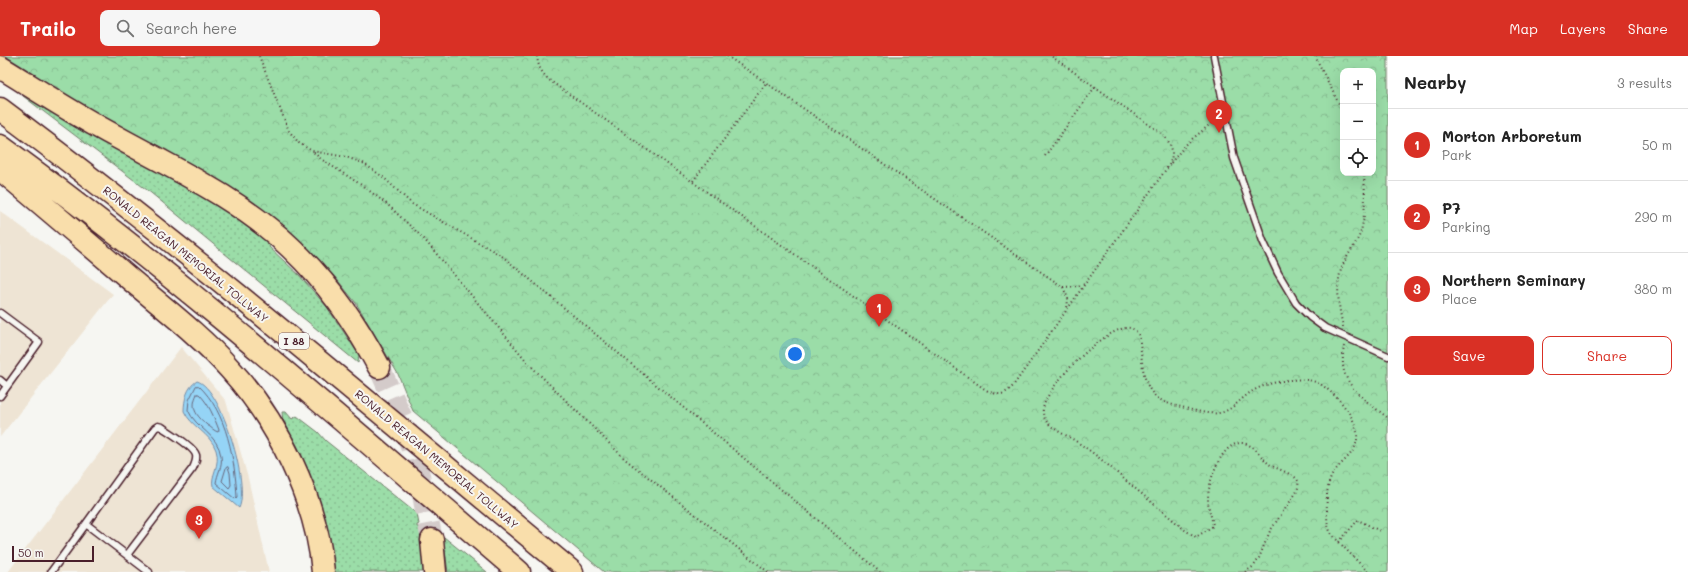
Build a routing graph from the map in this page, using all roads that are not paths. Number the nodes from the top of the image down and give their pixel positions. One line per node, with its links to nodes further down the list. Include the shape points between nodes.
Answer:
1 (1214, 56): 7 (lane, via 1234,158 1263,241 1278,273 1296,303 1310,317 1325,328)
2 (0, 67): 8 (highway, via 100,128 206,186 264,225 314,271 333,294 366,342)
3 (0, 109): 20 (highway, RONALD REAGAN MEMORIAL TOLLWAY / I 88, via 242,297)
4 (0, 146): 19 (highway, I 88, via 61,190 206,306)
5 (0, 169): 17 (highway, via 198,336 231,369 279,439 298,478 314,521)
6 (0, 313): 10 (lane, via 39,342)
7 (1388, 356)
8 (379, 367)
9 (0, 380): 10 (lane)
10 (7, 386): 11 (lane)
11 (0, 396)
12 (86, 524): 14 (lane); 14 (lane, via 155,428 162,427 186,445 196,455 196,463); 15 (lane)
13 (432, 540): 18 (highway)
14 (127, 555): 16 (lane)
15 (51, 572)
16 (149, 572)
17 (323, 572)
18 (435, 572)
19 (519, 572)
20 (572, 572)

